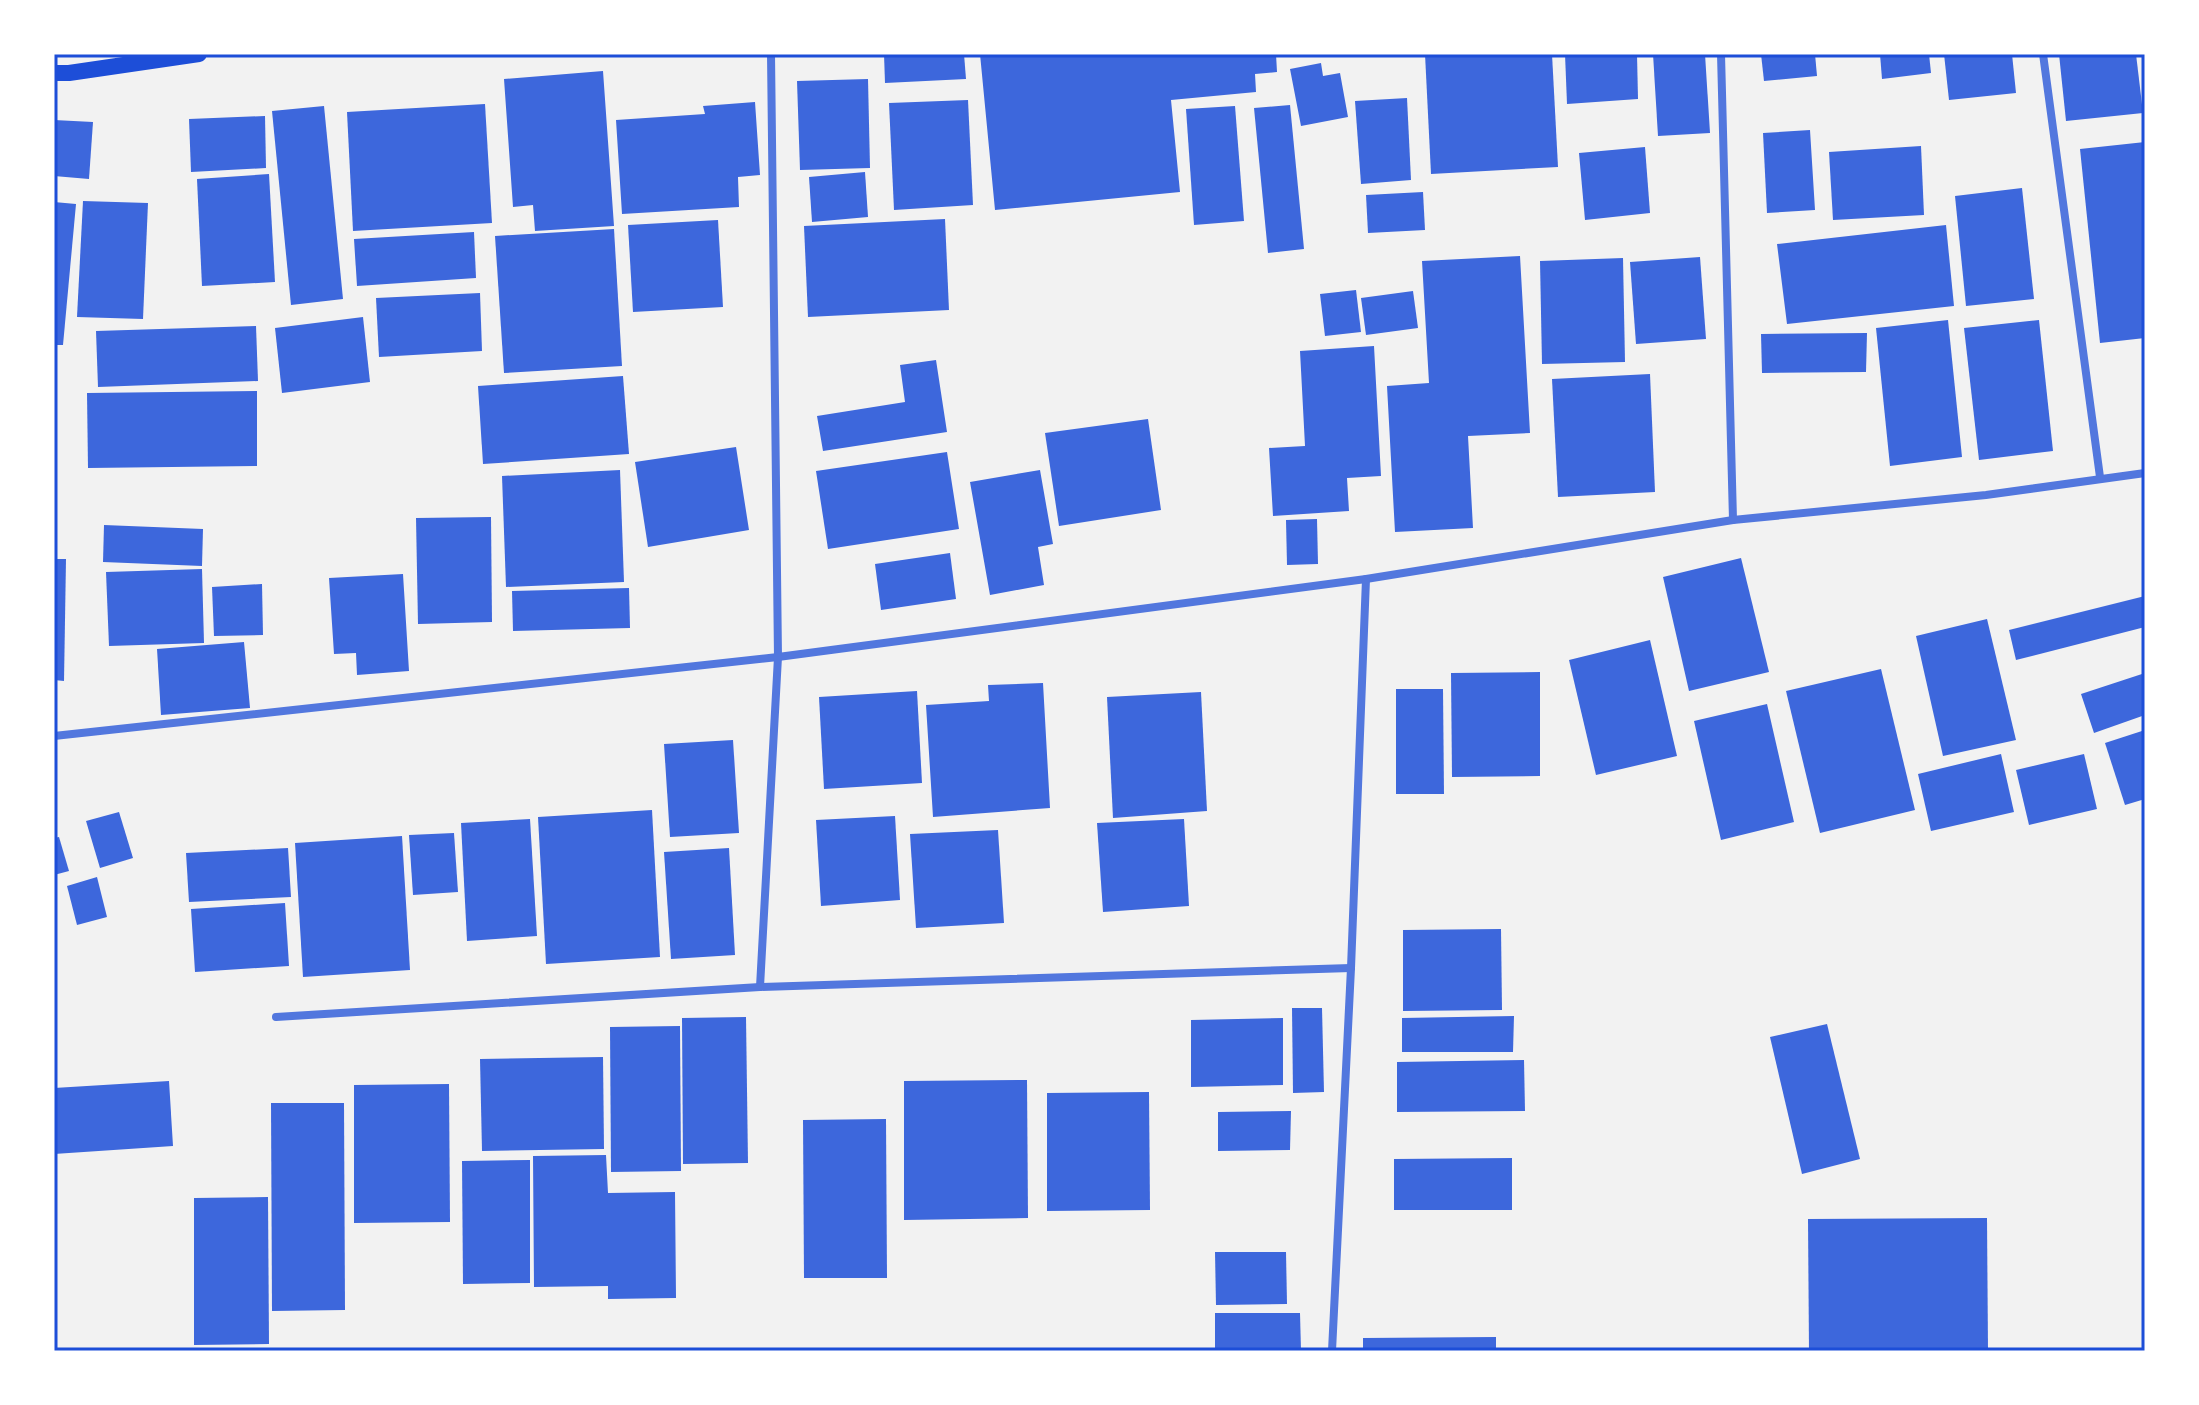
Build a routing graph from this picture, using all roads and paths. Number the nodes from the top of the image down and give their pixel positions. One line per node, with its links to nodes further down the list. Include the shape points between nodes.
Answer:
1 (199, 54): 5 (main road)
2 (771, 54): 10 (street)
3 (1721, 54): 8 (street)
4 (2043, 54): 7 (street)
5 (54, 73)
6 (2145, 473): 7 (street)
7 (2100, 477): 8 (street, via 1986,495)
8 (1733, 520): 9 (street)
9 (1366, 579): 10 (street); 12 (street)
10 (778, 657): 11 (street); 13 (street)
11 (54, 736)
12 (1351, 968): 13 (street); 15 (street)
13 (760, 987): 14 (street)
14 (276, 1017)
15 (1332, 1351)

